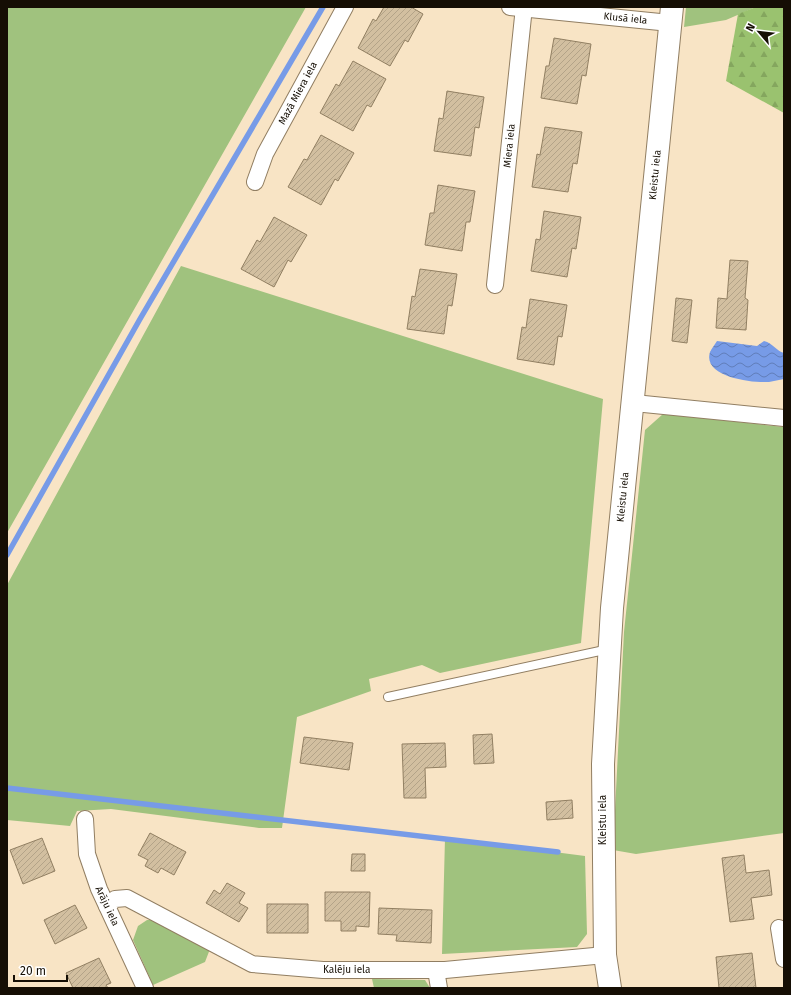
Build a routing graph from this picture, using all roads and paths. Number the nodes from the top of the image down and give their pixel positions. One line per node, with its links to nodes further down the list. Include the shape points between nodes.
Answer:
1 (345, 7): 4 (street, Mazā Miera iela, via 265,154)
2 (519, 8): 3 (street, Klusā iela); 5 (street, Miera iela)
3 (671, 15): 6 (street, Kleistu iela)
4 (255, 182)
5 (495, 285)
6 (634, 403): 7 (street); 8 (street, Kleistu iela)
7 (784, 418)
8 (610, 648): 9 (lane); 13 (street, Kleistu iela, via 603,764)
9 (388, 696)
10 (85, 819): 11 (street, Arāju iela, via 87,854)
11 (107, 906): 15 (street, Kalēju iela, via 115,899 127,898 252,964 322,970); 16 (street, Arāju iela)
12 (779, 928): 14 (street)
13 (605, 955): 15 (street, Kalēju iela); 18 (street, Kleistu iela)
14 (784, 959)
15 (436, 970): 17 (street)
16 (145, 988)
17 (439, 988)
18 (610, 988)

